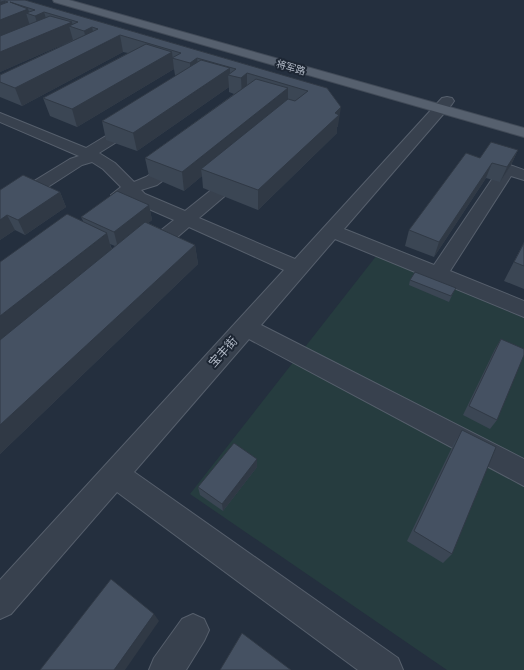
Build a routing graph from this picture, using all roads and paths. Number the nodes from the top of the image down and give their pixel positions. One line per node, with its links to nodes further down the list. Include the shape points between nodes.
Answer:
1 (58, 0): 3 (main road, 将军路)
2 (85, 0): 3 (main road, 将军路)
3 (443, 105): 6 (main road, 将军路); 7 (main road, 将军路); 16 (street, 宝丰街)
4 (148, 116): 8 (street)
5 (2, 120): 8 (street, via 38,125)
6 (524, 122)
7 (524, 133)
8 (91, 155): 12 (street, via 109,166); 14 (street)
9 (188, 155): 12 (street, via 151,181)
10 (252, 164): 15 (street)
11 (524, 175): 19 (street, via 506,169)
12 (129, 188): 13 (street); 15 (street, via 139,198)
13 (103, 207)
14 (0, 210)
15 (185, 220): 17 (street); 18 (street)
16 (331, 231): 18 (street, 宝丰街); 19 (street)
17 (131, 265)
18 (298, 268): 21 (street, 宝丰街)
19 (438, 275): 20 (street)
20 (524, 309)
21 (246, 326): 22 (street); 23 (street, 宝丰街)
22 (524, 473)
23 (115, 474): 24 (street, 宝丰街); 27 (street)
24 (0, 603)
25 (193, 630): 26 (street)
26 (166, 670)
27 (386, 670)

